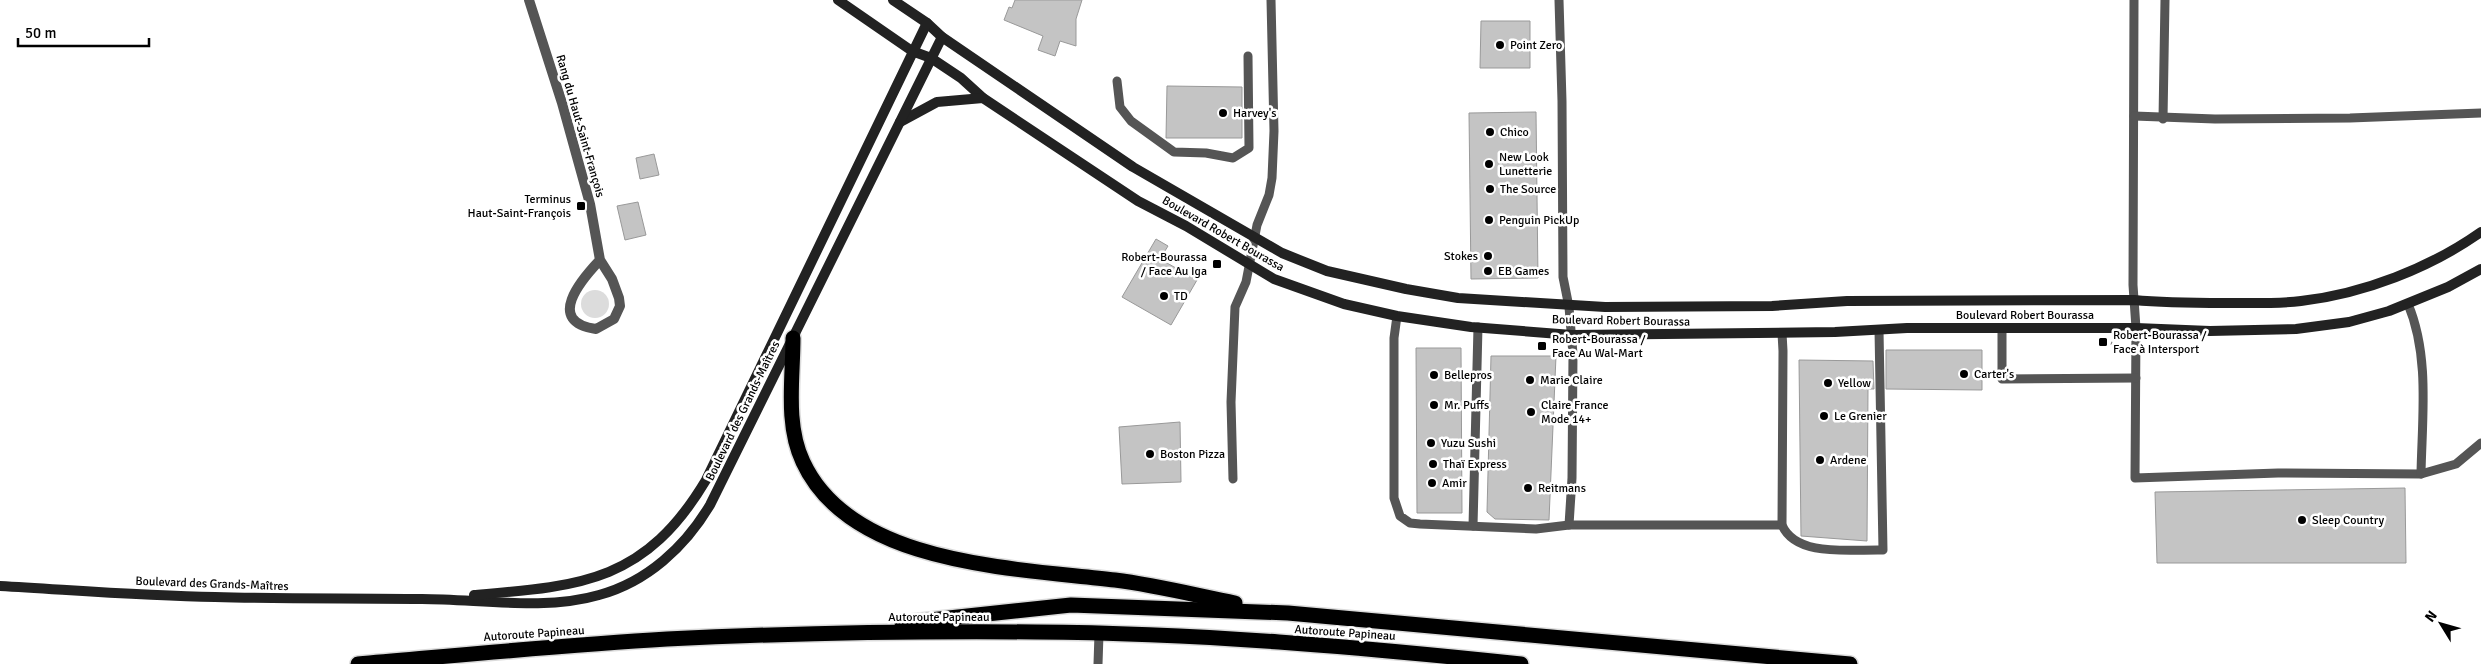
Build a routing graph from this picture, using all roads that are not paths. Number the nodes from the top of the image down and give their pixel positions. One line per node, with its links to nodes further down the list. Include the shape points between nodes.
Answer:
1 (529, 0): 21 (street, Rang du Haut-Saint-François, via 562,103 587,195)
2 (838, 0): 10 (street, Boulevard Robert Bourassa)
3 (893, 0): 8 (street, Boulevard Robert Bourassa)
4 (1270, 0): 20 (lane, via 1273,162 1271,187)
5 (1559, 0): 26 (lane, via 1563,277)
6 (2134, 0): 16 (lane)
7 (2165, 0): 17 (lane)
8 (927, 23): 9 (street, Boulevard Robert Bourassa); 10 (street, Boulevard des Grands-Maîtres)
9 (942, 37): 12 (street, Boulevard des Grands-Maîtres); 20 (street, Boulevard Robert Bourassa, via 1133,167)
10 (912, 51): 12 (street, Boulevard Robert Bourassa); 43 (street, Boulevard des Grands-Maîtres, via 706,480 677,524 649,550 592,578 550,588)
11 (1248, 56): 13 (lane, via 1249,148 1233,158 1174,152 1131,121 1120,107)
12 (931, 58): 14 (street, Boulevard Robert Bourassa); 18 (street, Boulevard des Grands-Maîtres)
13 (1117, 81)
14 (983, 98): 18 (street, via 938,102); 22 (street, Boulevard Robert Bourassa, via 1138,201)
15 (2481, 113): 17 (lane, via 2350,118)
16 (2134, 116): 17 (lane); 24 (lane)
17 (2163, 119)
18 (899, 122): 34 (street, Boulevard des Grands-Maîtres)
19 (2481, 232): 24 (street, Boulevard Robert Bourassa, via 2436,259 2400,275 2311,300 2282,303)
20 (1254, 237): 22 (lane); 26 (street, Boulevard Robert Bourassa, via 1282,254 1328,271 1406,289 1458,298)
21 (600, 260): 21 (street, Rang du Haut-Saint-François, via 578,285 570,303 575,320 596,329 614,319 620,306 617,288)
22 (1249, 266): 27 (street, Boulevard Robert Bourassa, via 1308,293); 38 (lane, via 1235,307 1231,402)
23 (2481, 269): 25 (street, Boulevard Robert Bourassa)
24 (2134, 300): 26 (street, Boulevard Robert Bourassa, via 1846,301 1772,306); 30 (lane)
25 (2408, 304): 30 (street, Boulevard Robert Bourassa, via 2349,322 2296,329); 37 (lane, via 2418,332 2421,358)
26 (1569, 307): 33 (lane)
27 (1397, 316): 28 (street, Boulevard Robert Bourassa); 41 (lane, via 1393,477 1396,508 1400,516 1410,523)
28 (1478, 327): 33 (street, Boulevard Robert Bourassa); 41 (lane)
29 (2002, 328): 30 (street, Boulevard Robert Bourassa); 31 (street, Boulevard Robert Bourassa); 35 (lane, via 2002,379)
30 (2136, 328): 35 (lane)
31 (1879, 330): 32 (street, Boulevard Robert Bourassa); 40 (lane, via 1883,550 1800,545 1791,539)
32 (1782, 333): 33 (street, Boulevard Robert Bourassa); 40 (lane)
33 (1572, 335): 39 (lane)
34 (793, 338): 43 (street, Boulevard des Grands-Maîtres, via 705,514 682,543 652,570 612,591 569,601); 44 (highway, via 792,421 802,460 810,476 837,506 874,533 939,555 1118,581)
35 (2136, 378): 37 (lane, via 2136,478 2303,473)
36 (2481, 443): 37 (lane, via 2456,464)
37 (2421, 474)
38 (1233, 478)
39 (1569, 525): 40 (lane); 41 (lane, via 1544,529)
40 (1782, 525)
41 (1472, 526)
42 (0, 586): 43 (street, Boulevard des Grands-Maîtres, via 214,597)
43 (423, 599)
44 (1288, 613): 45 (highway, via 1072,605); 50 (highway)
45 (806, 634): 46 (highway, Autoroute Papineau); 47 (highway, Autoroute Papineau, via 527,649)
46 (1099, 634): 48 (lane); 49 (highway, Autoroute Papineau, via 1297,644)
47 (358, 664)
48 (1098, 664)
49 (1521, 664)
50 (1850, 664)

